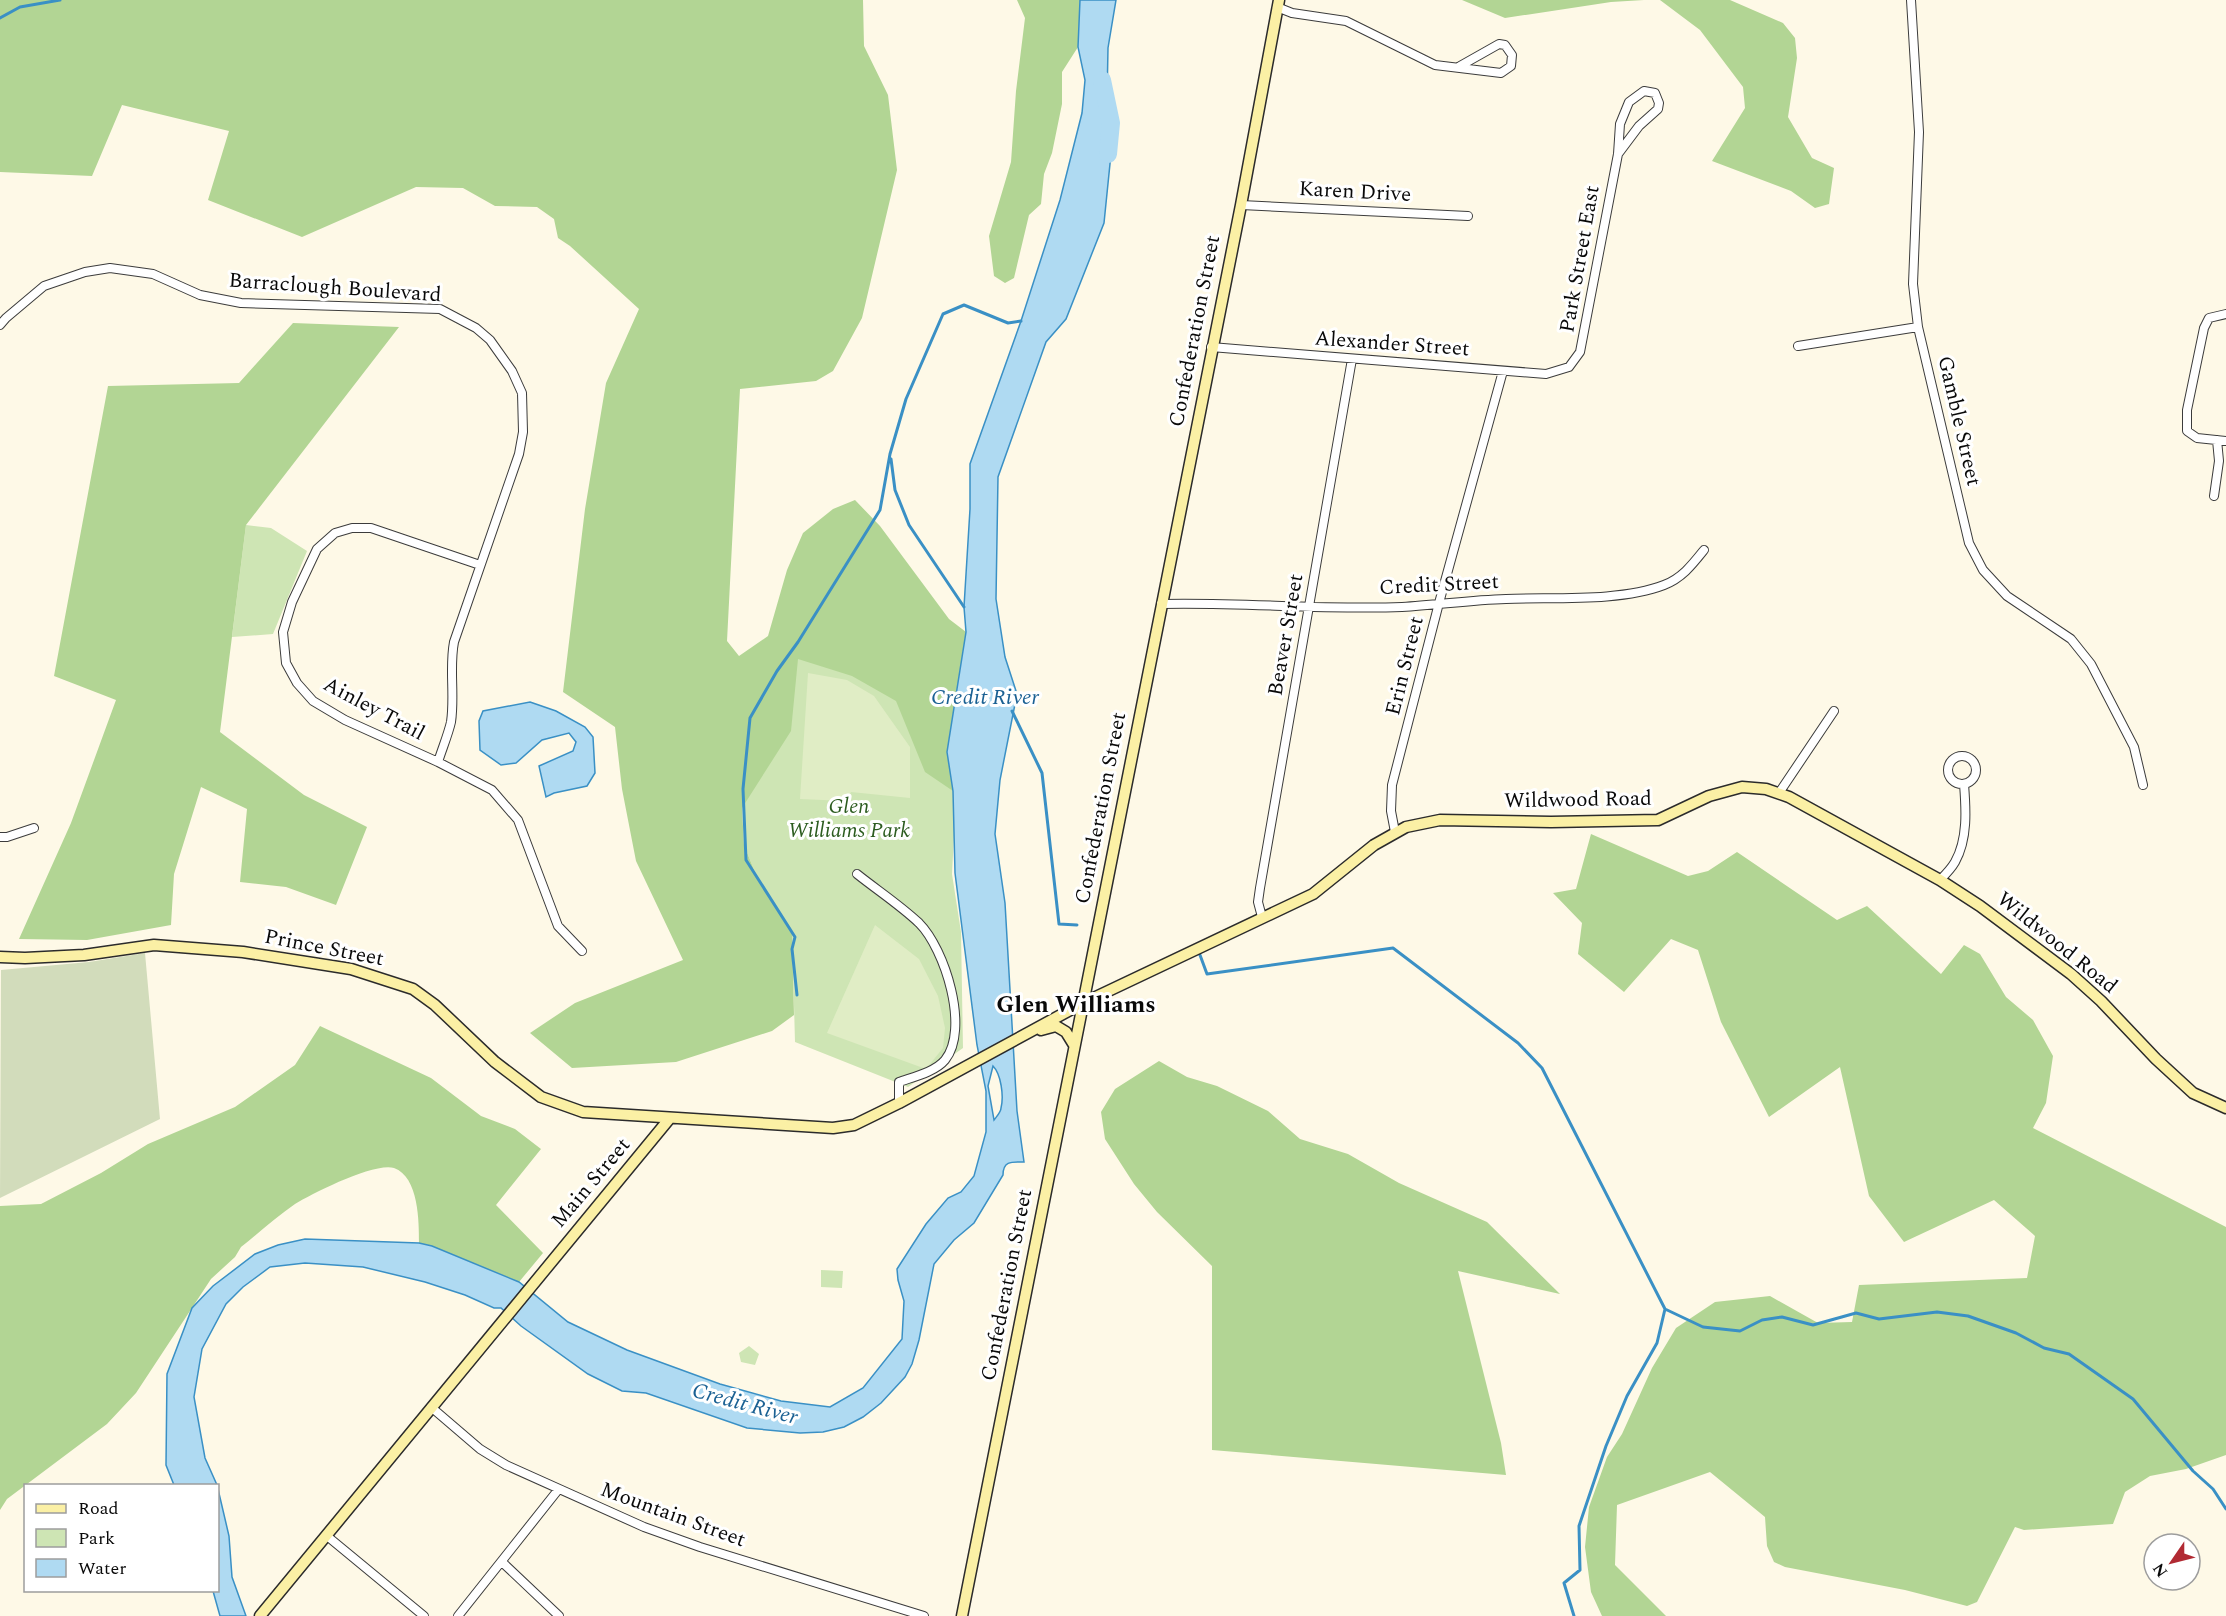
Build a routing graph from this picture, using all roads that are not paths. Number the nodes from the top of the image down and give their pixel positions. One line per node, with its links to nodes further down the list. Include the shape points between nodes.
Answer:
1 (1911, 0): 9 (street, Gamble Street, via 1919,132 1913,284)
2 (1278, 4): 3 (street, via 1292,13 1346,21 1423,60); 5 (street, Confederation Street)
3 (1460, 66): 3 (street, via 1501,73 1511,66 1512,55 1505,45 1499,44)
4 (1617, 154): 4 (street, Park Street East, via 1658,109 1655,93 1644,91 1629,102 1617,136); 13 (street, Park Street East, via 1583,343)
5 (1240, 205): 6 (street, Karen Drive); 11 (street, Confederation Street)
6 (1467, 216)
7 (2226, 314): 15 (street, via 2210,318 2204,328 2187,410 2187,431 2197,438)
8 (0, 325): 19 (street, Barraclough Boulevard, via 44,286 110,268 153,274 200,295 241,303 440,309 490,340 507,362 522,393 519,454)
9 (1918, 327): 10 (street); 26 (street, Gamble Street, via 1975,556 2007,596 2061,631 2086,657 2134,747)
10 (1798, 346)
11 (1212, 347): 12 (street, Alexander Street); 21 (street, Confederation Street)
12 (1352, 359): 14 (street, Alexander Street); 22 (street, Beaver Street)
13 (1569, 367): 14 (street, Alexander Street, via 1546,374)
14 (1503, 371): 20 (street, Erin Street)
15 (2217, 440): 16 (street); 17 (street, via 2219,462)
16 (2226, 441)
17 (2214, 496)
18 (1704, 550): 20 (street, Credit Street, via 1687,572 1650,590 1593,597)
19 (480, 565): 24 (street, Barraclough Boulevard, via 454,642 451,723); 24 (street, Ainley Trail, via 371,528 334,533 317,549 291,602 283,632 286,663 313,701 345,720)
20 (1439, 603): 22 (street, Credit Street); 29 (street, Erin Street, via 1392,785)
21 (1161, 604): 22 (street, Credit Street); 36 (street, Confederation Street)
22 (1309, 608): 33 (street, Beaver Street, via 1260,888 1258,902)
23 (1834, 711): 27 (street)
24 (438, 762): 34 (street, Ainley Trail, via 492,790 518,820 558,926)
25 (1964, 784): 32 (street, via 1966,812 1961,844 1955,863)
26 (2143, 785)
27 (1779, 793): 29 (street, Wildwood Road, via 1742,787 1709,795 1658,820 1440,820); 32 (street, Wildwood Road)
28 (34, 828): 30 (street)
29 (1395, 832): 33 (street, Wildwood Road, via 1313,894)
30 (0, 837)
31 (857, 874): 39 (street, via 920,924 935,944 954,998 954,1045 944,1062 899,1082)
32 (1940, 880): 40 (street, Wildwood Road, via 2071,974 2193,1093)
33 (1263, 917): 36 (street, Wildwood Road)
34 (582, 951)
35 (0, 957): 41 (street, Prince Street, via 84,955 154,945 243,952 351,969 413,988 495,1062 541,1097 583,1112)
36 (1083, 1003): 37 (street); 38 (street, Confederation Street)
37 (1029, 1032): 38 (street, via 1056,1026 1066,1032); 39 (street)
38 (1074, 1045): 51 (street, Confederation Street)
39 (899, 1103): 41 (street, via 854,1125 833,1128)
40 (2226, 1108)
41 (670, 1118): 42 (street, Main Street)
42 (431, 1407): 43 (street, Mountain Street, via 480,1449); 44 (street, Main Street)
43 (558, 1490): 45 (street); 50 (street, Mountain Street, via 700,1547)
44 (327, 1536): 46 (street, Main Street); 47 (street)
45 (502, 1562): 48 (street); 49 (street)
46 (260, 1616)
47 (424, 1616)
48 (458, 1616)
49 (559, 1616)
50 (924, 1616)
51 (962, 1616)

